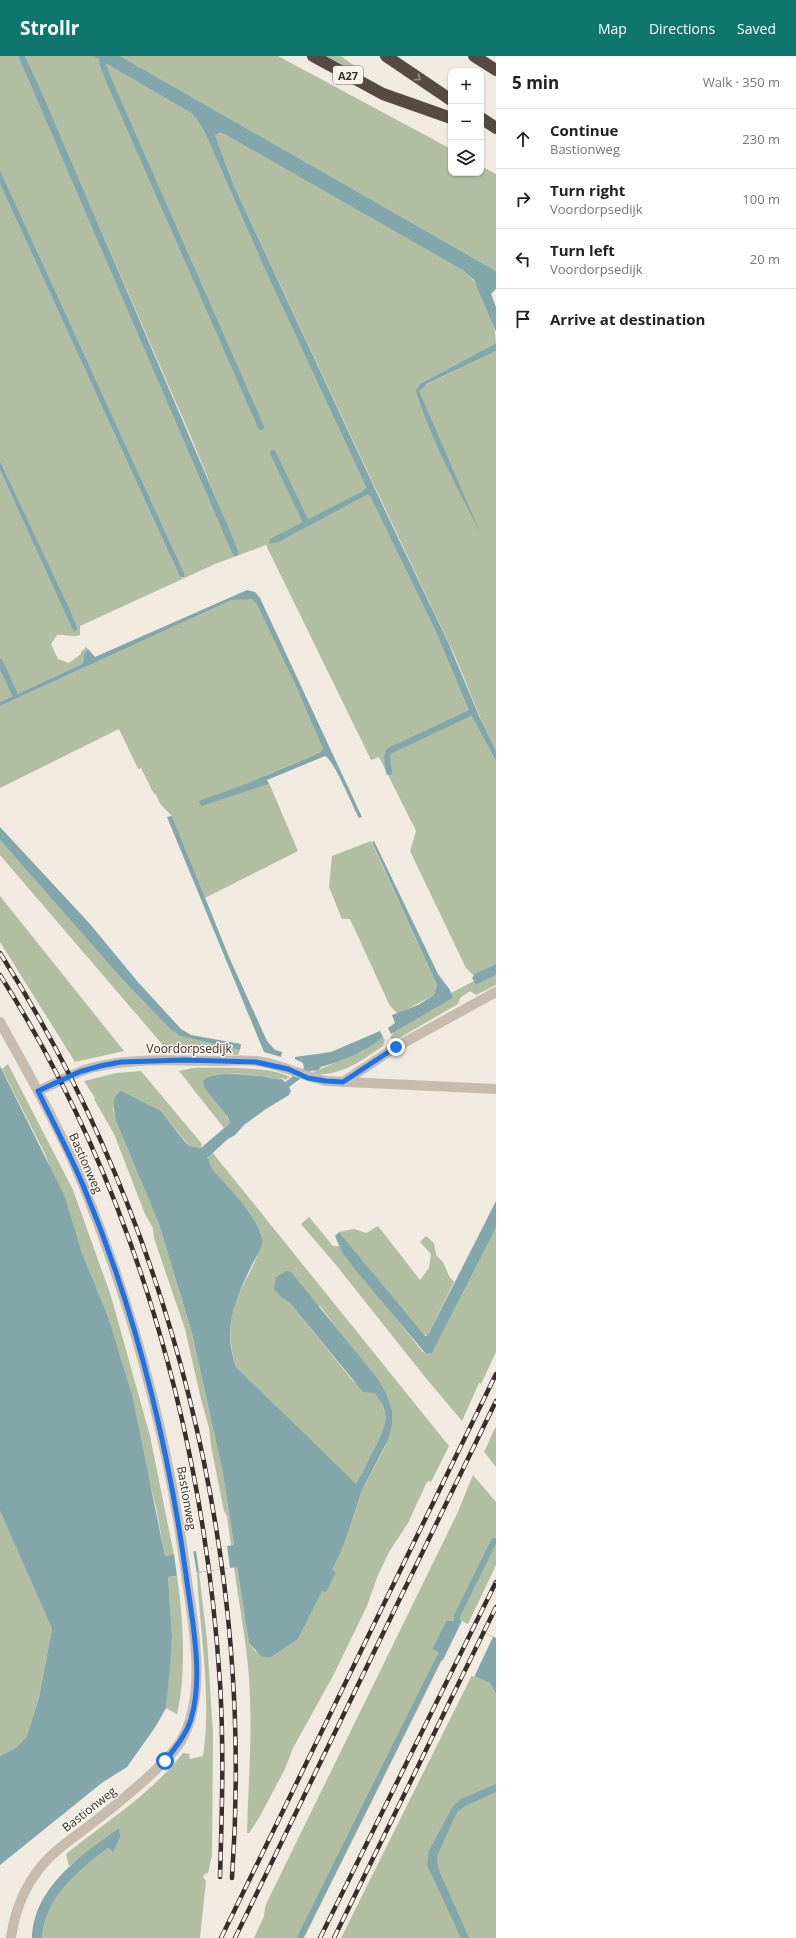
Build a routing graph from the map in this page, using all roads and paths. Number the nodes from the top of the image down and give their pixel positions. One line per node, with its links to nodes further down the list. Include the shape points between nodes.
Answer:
1 (313, 56): 6 (highway, A27, via 383,94)
2 (386, 56): 5 (highway, one-way to 5)
3 (474, 56): 4 (highway)
4 (496, 70)
5 (448, 98)
6 (448, 117)
7 (484, 120): 8 (highway)
8 (496, 128)
9 (484, 129): 10 (highway)
10 (496, 134)
11 (496, 992): 13 (street, via 396,1047)
12 (0, 1022): 15 (street, Bastionweg)
13 (343, 1082): 14 (street, Voordorpsedijk); 15 (street, Voordorpsedijk, via 308,1078 294,1071 256,1062 184,1060 121,1062 79,1072)
14 (496, 1089)
15 (38, 1091): 16 (street, Bastionweg, via 85,1190 132,1321 150,1383 173,1487 184,1552 193,1618 197,1678 191,1719 181,1741 139,1786 61,1847 35,1874 19,1904)
16 (11, 1938)

